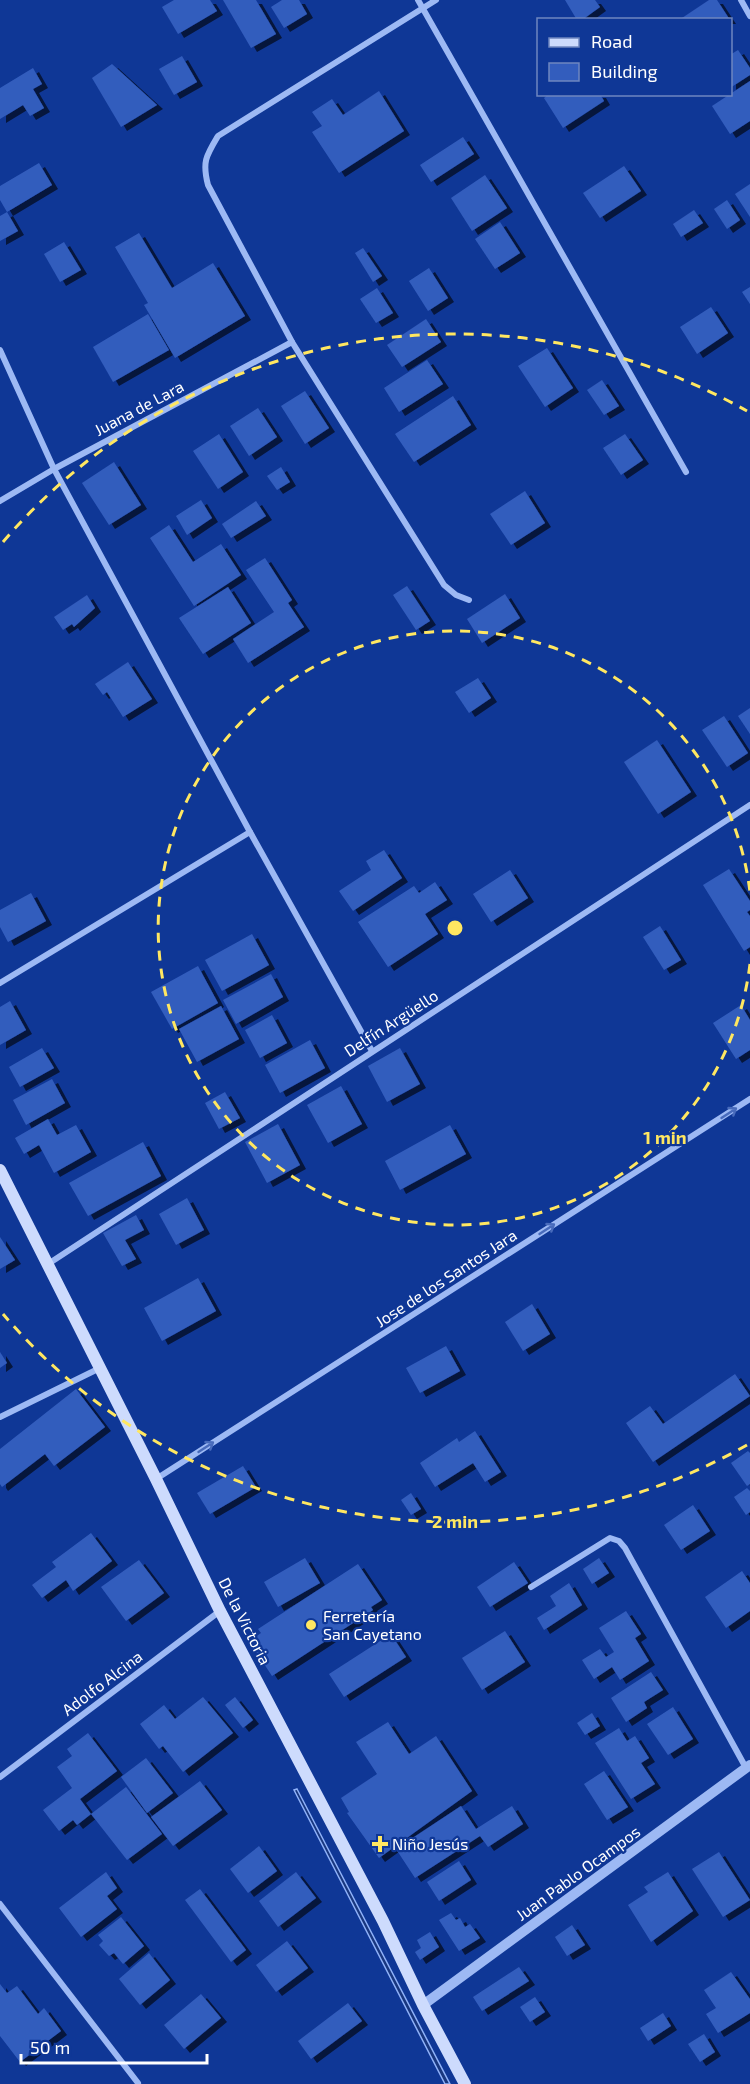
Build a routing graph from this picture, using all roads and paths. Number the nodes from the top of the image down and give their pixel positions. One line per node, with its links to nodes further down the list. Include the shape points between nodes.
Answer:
1 (418, 0): 4 (street)
2 (436, 0): 4 (street)
3 (741, 0): 5 (street)
4 (423, 8): 6 (street, via 218,136 206,156 208,185); 9 (street)
5 (750, 16)
6 (292, 342): 8 (street, Juana de Lara); 11 (street, via 444,585 456,596)
7 (0, 350): 8 (street)
8 (54, 469): 10 (street, Juana de Lara); 13 (street)
9 (686, 472)
10 (0, 501)
11 (469, 600)
12 (750, 805): 15 (street, Delfín Argüello)
13 (250, 832): 14 (street); 15 (street)
14 (0, 983)
15 (372, 1051): 18 (street, Delfín Argüello)
16 (750, 1099): 21 (street, Jose de los Santos Jara, one-way to 16)
17 (0, 1170): 18 (main road, De la Victoria)
18 (48, 1264): 19 (main road, De la Victoria)
19 (101, 1368): 20 (street); 21 (main road, De la Victoria)
20 (0, 1417)
21 (156, 1479): 23 (main road, De la Victoria)
22 (531, 1587): 24 (street, via 610,1538 619,1541)
23 (220, 1611): 25 (street, Adolfo Alcina); 27 (main road, De la Victoria)
24 (748, 1766): 27 (street, Juan Pablo Ocampos)
25 (0, 1777)
26 (0, 1904): 28 (street)
27 (423, 2005): 29 (main road, De la Victoria)
28 (138, 2083)
29 (465, 2084)

